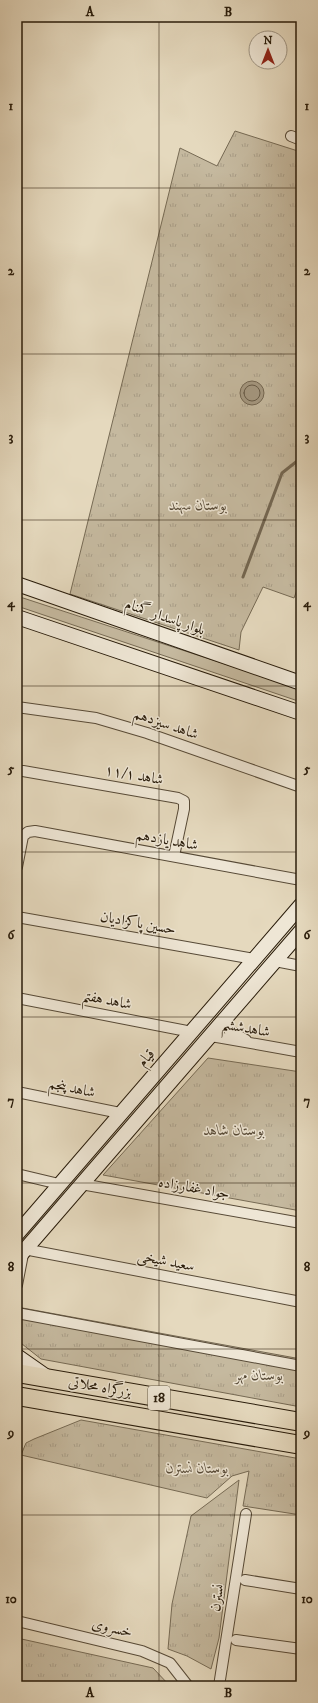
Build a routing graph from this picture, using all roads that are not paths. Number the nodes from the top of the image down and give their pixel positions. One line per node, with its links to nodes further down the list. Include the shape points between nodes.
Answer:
1 (291, 136): 2 (street)
2 (301, 140)
3 (17, 584): 5 (street, بلوار پاسدار گمنام)
4 (18, 622): 7 (street)
5 (301, 682)
6 (17, 707): 9 (street, شاهد سیزدهم, via 96,718 148,733)
7 (301, 713)
8 (23, 771): 10 (street, شاهد ۱۱/۱, via 184,801)
9 (301, 787)
10 (174, 856): 11 (street, شاهد یازدهم, via 34,831 23,836); 12 (street, شاهد یازدهم)
11 (17, 867)
12 (301, 880)
13 (301, 905): 16 (street, قیام)
14 (17, 917): 16 (street, حسین پاکزادیان)
15 (301, 931): 17 (street)
16 (254, 959): 21 (street, قیام)
17 (275, 961): 18 (street); 20 (street)
18 (301, 966)
19 (17, 998): 21 (street, شاهد هفتم)
20 (227, 1017): 22 (street); 23 (street, شاهدششم, via 229,1030 236,1035)
21 (192, 1032): 22 (street); 26 (street, قیام)
22 (211, 1036): 23 (street, شاهدششم); 29 (street)
23 (277, 1048): 24 (street, شاهدششم)
24 (301, 1052)
25 (17, 1092): 26 (street, شاهد پنجم)
26 (120, 1113): 28 (street, قیام)
27 (17, 1174): 28 (street)
28 (59, 1184): 31 (street, قیام)
29 (81, 1184): 30 (street, جواد غفارزاده); 32 (street)
30 (301, 1223)
31 (17, 1234)
32 (21, 1254): 33 (street); 34 (street, سعید شیخی)
33 (17, 1285)
34 (301, 1302)
35 (17, 1313): 37 (street)
36 (17, 1356): 39 (street)
37 (301, 1366)
38 (17, 1373): 39 (highway, بزرگراه محلاتی / 18)
39 (49, 1378): 41 (highway, بزرگراه محلاتی / 18)
40 (17, 1396): 43 (highway, بزرگراه محلاتی / 18)
41 (269, 1417): 42 (highway, بزرگراه محلاتی / 18); 43 (highway, via 279,1428 277,1435)
42 (301, 1422)
43 (263, 1439): 44 (highway, بزرگراه محلاتی / 18)
44 (301, 1446)
45 (246, 1514): 52 (street, نسترن)
46 (245, 1580): 47 (street)
47 (301, 1589)
48 (17, 1621): 51 (street, خسروی, via 142,1651 170,1663)
49 (236, 1640): 50 (street)
50 (301, 1649)
51 (188, 1686)
52 (219, 1686)

